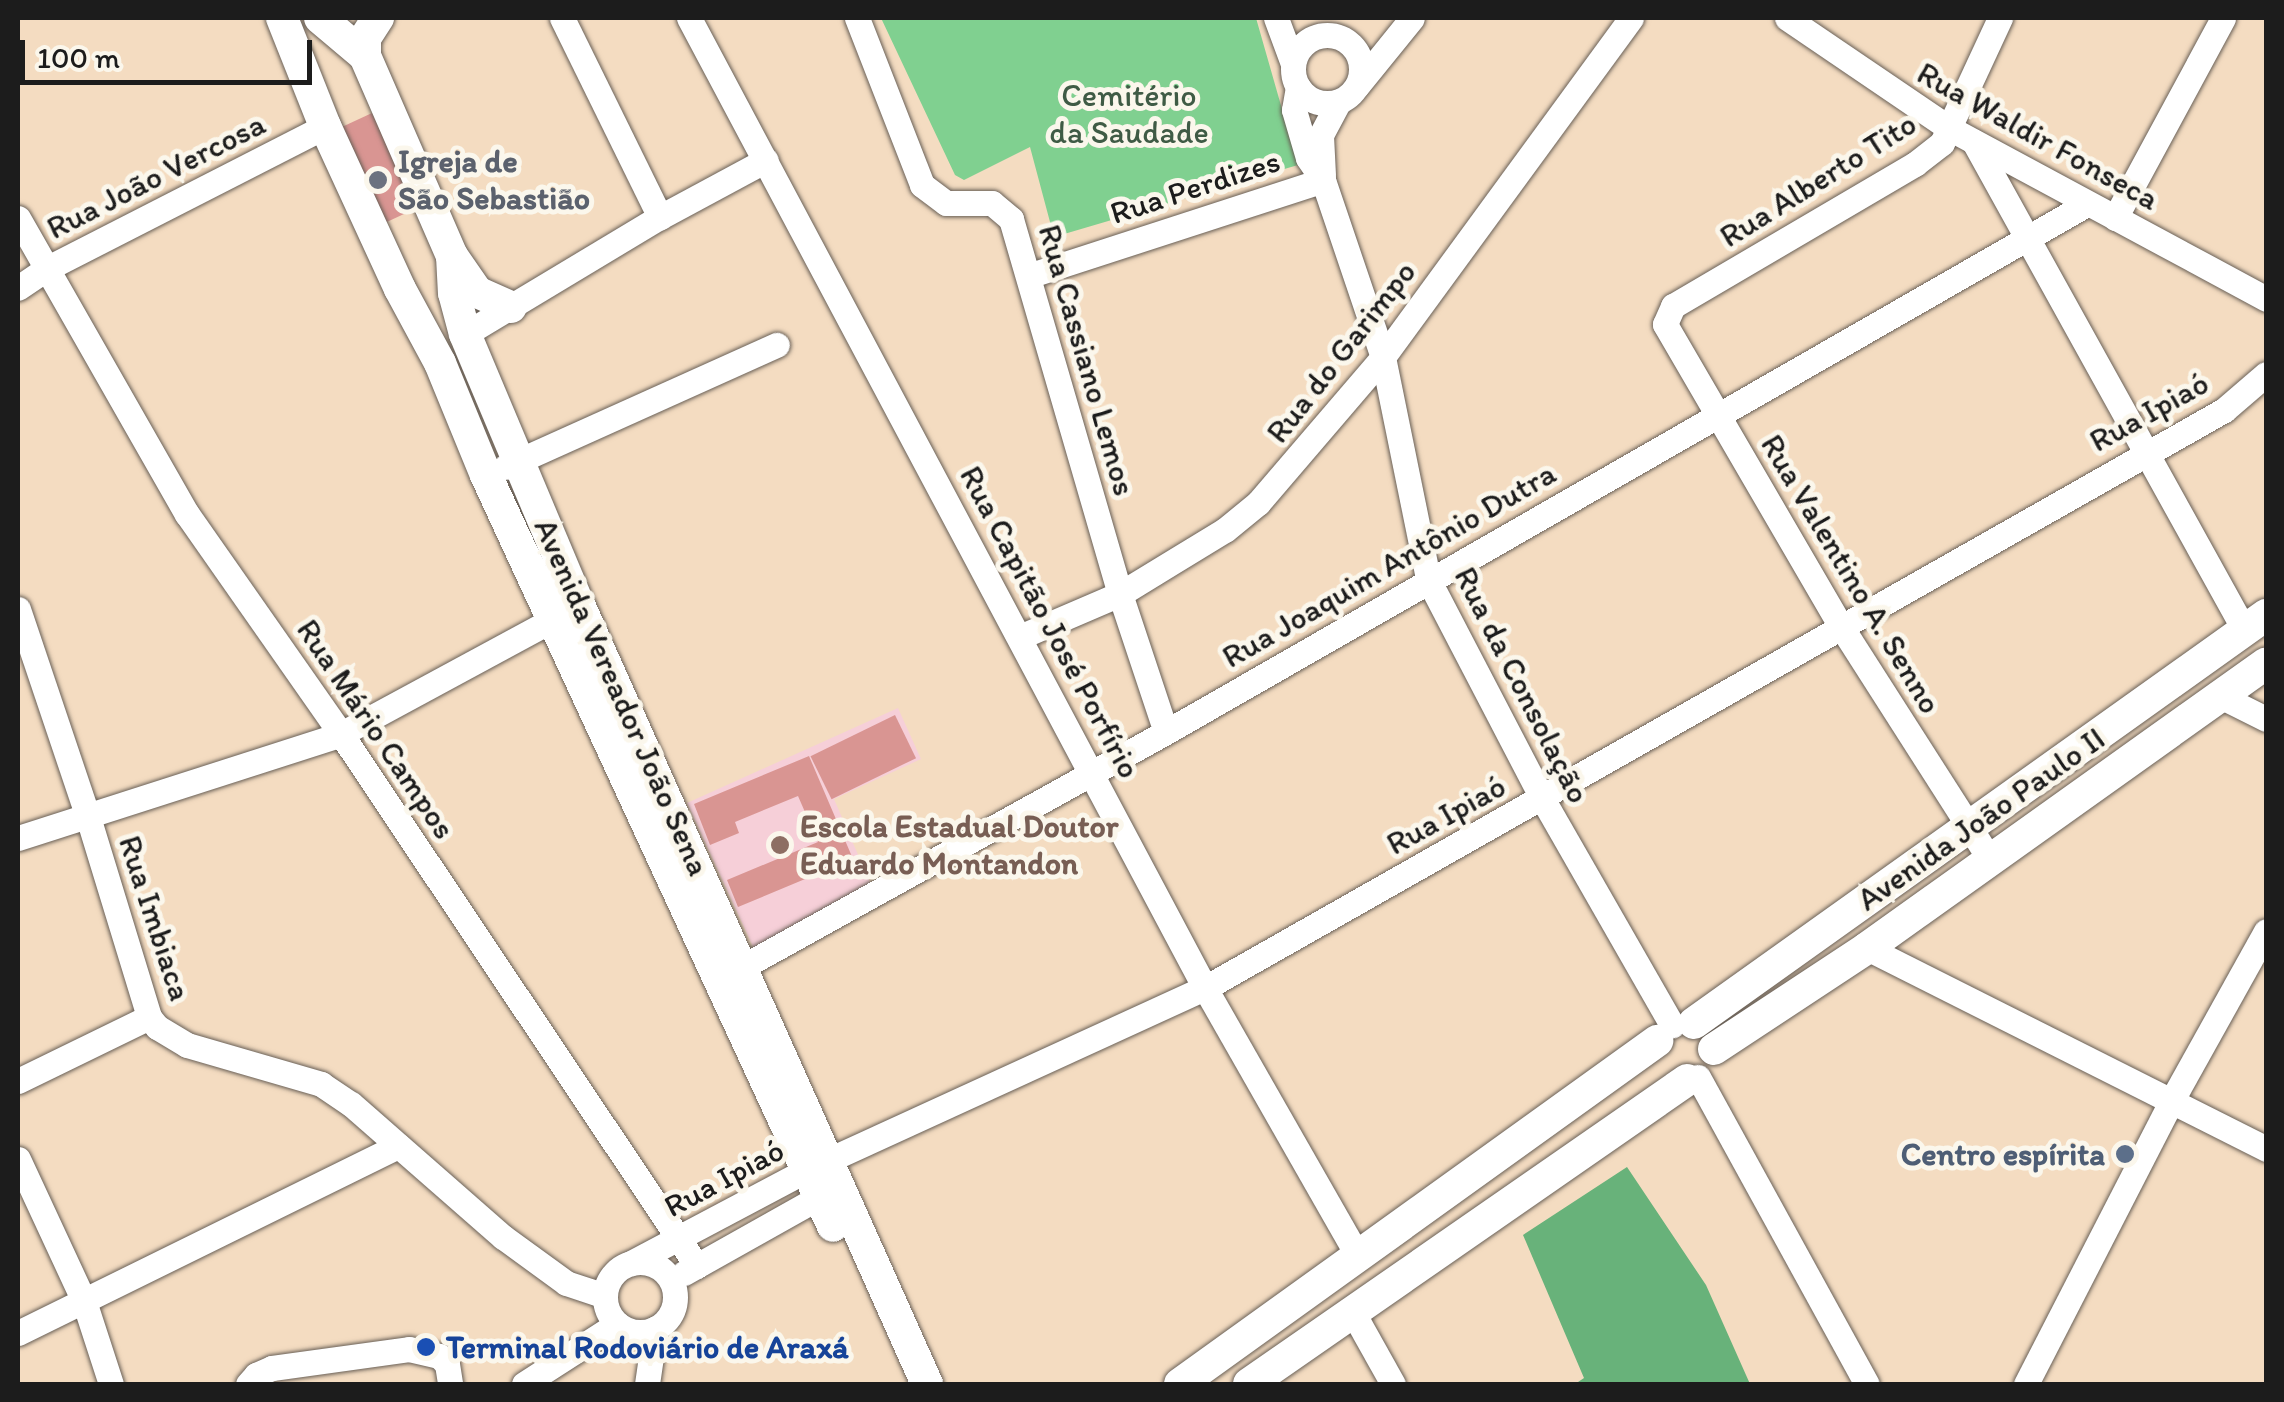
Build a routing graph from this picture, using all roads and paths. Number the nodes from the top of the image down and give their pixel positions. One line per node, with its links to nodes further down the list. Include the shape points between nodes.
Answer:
1 (282, 18): 15 (main road, Avenida Vereador João Sena)
2 (378, 18): 14 (main road, via 365,38)
3 (562, 18): 24 (street)
4 (689, 18): 21 (street, Rua Capitão José Porfírio)
5 (857, 18): 30 (street, Rua Cassiano Lemos, via 922,185 946,203 1004,208)
6 (1276, 18): 16 (street, Rua da Consolação)
7 (1631, 18): 39 (street, Rua do Garimpo)
8 (1786, 18): 19 (street, Rua Waldir Fonseca)
9 (2000, 18): 19 (street, Rua Alberto Tito)
10 (2223, 18): 26 (street)
11 (333, 20): 14 (main road, Avenida Vereador João Sena); 15 (main road)
12 (1407, 24): 13 (street); 17 (street)
13 (1342, 32): 16 (street, via 1304,44); 17 (street, via 1362,68)
14 (365, 56): 28 (main road, Avenida Vereador João Sena)
15 (298, 59): 18 (main road, Avenida Vereador João Sena)
16 (1295, 75): 17 (street, via 1316,102); 22 (street, Rua da Consolação, via 1294,110 1308,158)
17 (1348, 94): 22 (street, Rua da Consolação, via 1321,135)
18 (326, 126): 29 (street, Rua João Vercosa); 32 (main road, Avenida Vereador João Sena)
19 (1948, 128): 20 (street, Rua Waldir Fonseca); 36 (street, Rua Alberto Tito, via 1942,143 1916,164 1673,306)
20 (1974, 142): 23 (street, Rua Waldir Fonseca); 27 (street)
21 (766, 160): 24 (street); 51 (street, Rua Capitão José Porfírio)
22 (1323, 180): 30 (street, Rua Perdizes); 39 (street, Rua da Consolação)
23 (2087, 204): 26 (street, Rua Waldir Fonseca); 27 (street, Rua Joaquim Antônio Dutra)
24 (660, 217): 35 (street)
25 (18, 218): 29 (street, Rua Mário Campos)
26 (2115, 218): 34 (street, Rua Waldir Fonseca)
27 (2027, 241): 41 (street, Rua Joaquim Antônio Dutra); 42 (street)
28 (452, 256): 33 (main road, Avenida Vereador João Sena); 35 (main road, via 477,292)
29 (46, 268): 31 (street, Rua João Vercosa); 56 (street, Rua Mário Campos, via 187,514)
30 (1031, 275): 46 (street, Rua Cassiano Lemos)
31 (18, 288)
32 (400, 289): 33 (main road, via 431,307); 44 (main road, Avenida Vereador João Sena, via 440,363)
33 (454, 293): 37 (main road, Avenida Vereador João Sena)
34 (2266, 299)
35 (511, 306): 37 (street)
36 (1666, 318): 41 (street, Rua Valentino A. Senno, via 1667,331)
37 (465, 334): 43 (main road, Avenida Vereador João Sena)
38 (777, 345): 43 (street)
39 (1383, 357): 45 (street, Rua da Consolação); 46 (street, Rua do Garimpo, via 1258,503)
40 (2266, 374): 42 (street, Rua Ipiaó, via 2224,410)
41 (1717, 414): 45 (street, Rua Joaquim Antônio Dutra); 50 (street, Rua Valentino A. Senno)
42 (2144, 452): 49 (street); 50 (street, Rua Ipiaó)
43 (519, 461): 44 (street); 65 (main road, Avenida Vereador João Sena)
44 (486, 475): 48 (main road, Avenida Vereador João Sena)
45 (1428, 578): 55 (street, Rua Joaquim Antônio Dutra); 58 (street, Rua da Consolação)
46 (1120, 594): 51 (street, Rua do Garimpo); 55 (street, Rua Cassiano Lemos)
47 (18, 609): 59 (street, Rua Imbiaca)
48 (554, 619): 56 (street); 65 (main road, Avenida Vereador João Sena)
49 (2256, 623): 60 (main road, Avenida João Paulo II)
50 (1840, 625): 58 (street, Rua Ipiaó); 60 (street, Rua Valentino A. Senno)
51 (1022, 636): 57 (street, Rua Capitão José Porfírio)
52 (2266, 663): 53 (main road, Avenida João Paulo II)
53 (2220, 696): 54 (street); 62 (main road, Avenida João Paulo II)
54 (2266, 720)
55 (1166, 732): 57 (street, Rua Joaquim Antônio Dutra)
56 (341, 734): 59 (street); 75 (street, Rua Mário Campos)
57 (1094, 772): 65 (street, Rua Joaquim Antônio Dutra); 66 (street, Rua Capitão José Porfírio)
58 (1542, 798): 66 (street, Rua Ipiaó); 68 (street, Rua da Consolação)
59 (88, 816): 61 (street); 67 (street, Rua Imbiaca)
60 (1969, 827): 62 (street, Rua Valentino A. Senno); 68 (main road, Avenida João Paulo II)
61 (18, 838)
62 (1991, 861): 64 (main road, Avenida João Paulo II)
63 (2266, 931): 70 (street)
64 (1868, 948): 68 (main road, Avenida João Paulo II); 70 (street)
65 (732, 973): 74 (main road, Avenida Vereador João Sena)
66 (1206, 988): 74 (street, Rua Ipiaó); 76 (street, Rua Capitão José Porfírio)
67 (149, 1016): 69 (street); 71 (street, Rua Imbiaca, via 187,1045 322,1084)
68 (1687, 1049): 76 (main road, Avenida João Paulo II); 82 (main road, Avenida João Paulo II); 96 (street, Rua da Consolação)
69 (18, 1081)
70 (2172, 1100): 72 (street); 97 (street)
71 (398, 1146): 80 (street, Rua Imbiaca, via 550,1272); 81 (street)
72 (2266, 1149)
73 (18, 1159): 81 (street)
74 (824, 1178): 75 (street, Rua Ipiaó); 78 (street, Rua Ipiaó); 91 (main road, Avenida Vereador João Sena); 92 (main road, Avenida Vereador João Sena)
75 (682, 1238): 77 (street, Rua Ipiaó); 78 (street, Rua Mário Campos)
76 (1357, 1255): 93 (main road, Avenida João Paulo II)
77 (631, 1263): 79 (street, Rua Ipiaó, via 654,1265); 80 (street, Rua Ipiaó, via 612,1276)
78 (697, 1266): 79 (street, Rua Ipiaó)
79 (670, 1280): 84 (street, via 670,1313)
80 (604, 1296): 83 (street)
81 (84, 1300): 85 (street); 86 (street)
82 (1351, 1310): 94 (main road, Avenida João Paulo II); 95 (street)
83 (618, 1324): 84 (street, via 635,1332); 89 (street)
84 (654, 1328): 90 (street)
85 (18, 1333)
86 (110, 1384)
87 (248, 1384): 88 (street, via 272,1368 409,1350 439,1356)
88 (450, 1384)
89 (524, 1384)
90 (647, 1384)
91 (905, 1384)
92 (927, 1384)
93 (1180, 1384)
94 (1249, 1384)
95 (1393, 1384)
96 (1867, 1384)
97 (2026, 1384)

